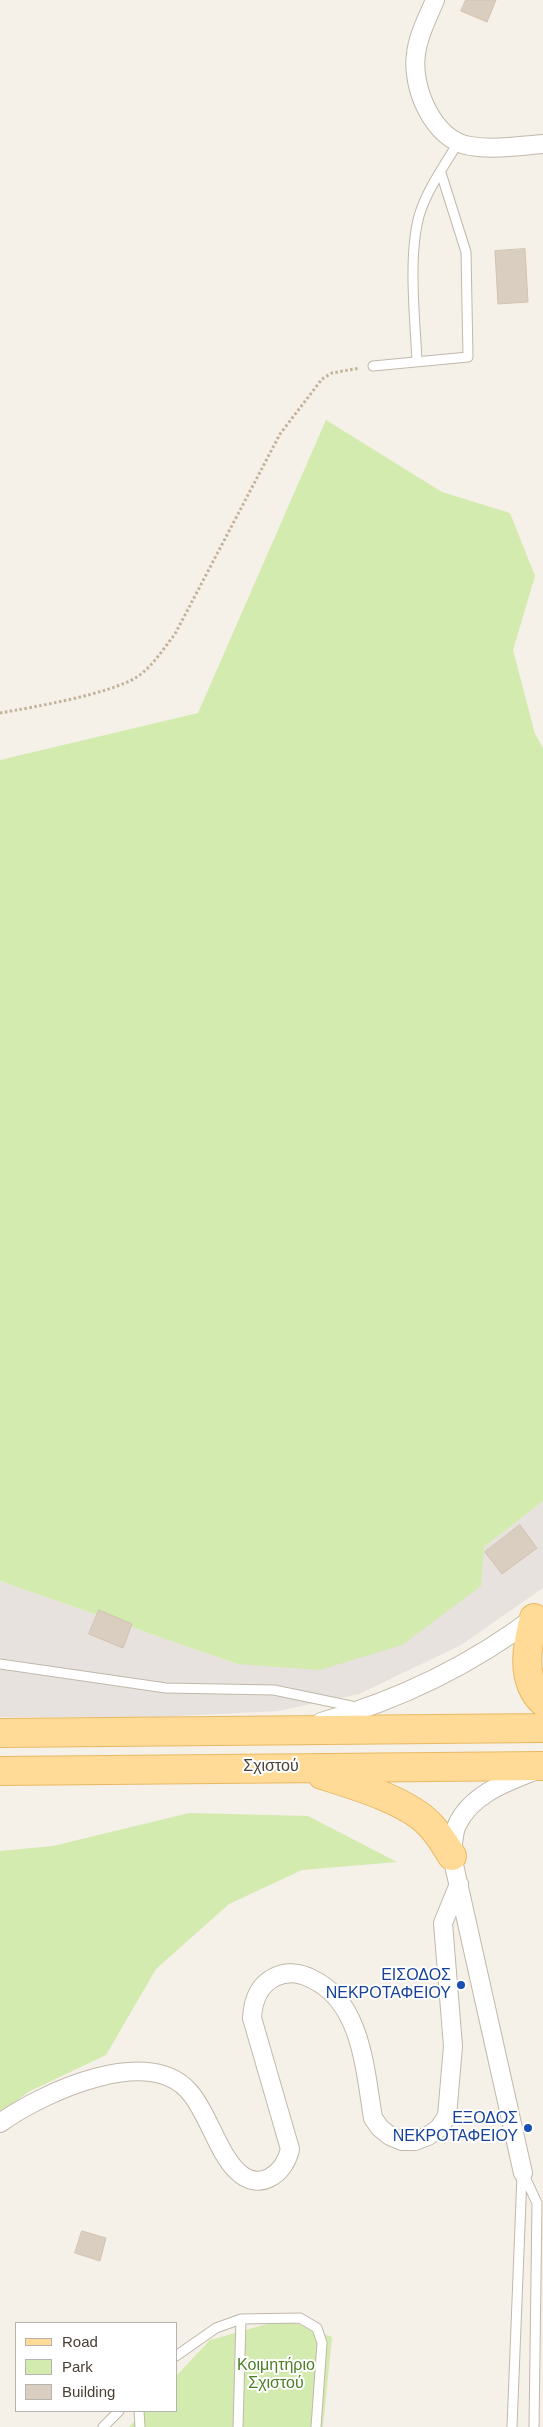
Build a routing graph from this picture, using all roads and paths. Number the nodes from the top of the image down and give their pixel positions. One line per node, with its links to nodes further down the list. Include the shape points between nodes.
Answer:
1 (435, 0): 2 (street, via 415,55 418,86 428,115)
2 (459, 141): 3 (street, via 468,146 491,148); 4 (lane)
3 (543, 144)
4 (441, 173): 5 (lane, via 420,215 416,236 414,293); 5 (lane, via 466,252 468,357)
5 (418, 361): 6 (lane)
6 (373, 366): 7 (path, via 332,373 302,404 280,434 175,634 154,662 136,677 112,688)
7 (0, 713)
8 (538, 1614): 10 (main road, via 528,1641 527,1673); 11 (street, via 488,1651 420,1687)
9 (0, 1664): 11 (lane, via 166,1688 274,1690)
10 (543, 1702)
11 (366, 1709): 13 (street)
12 (543, 1728): 13 (main road)
13 (296, 1729): 14 (main road)
14 (0, 1733)
15 (296, 1767): 16 (main road, Σχιστού); 17 (main road, Σχιστού); 18 (main road, via 393,1801 431,1826)
16 (543, 1767): 18 (street, via 500,1784 470,1804 456,1826)
17 (0, 1771)
18 (452, 1856): 19 (street)
19 (459, 1884): 20 (street, via 443,1923 453,2046 450,2099 447,2116 428,2136 415,2141 402,2140 380,2128 373,2118 358,2038 346,2011 326,1986 302,1974 288,1973 265,1983 252,2005 252,2018 290,2149 283,2168 274,2176 255,2180 237,2171 192,2094 158,2074 136,2071 113,2073 87,2081 32,2103); 21 (street)
20 (0, 2123)
21 (522, 2173): 30 (lane); 31 (lane, via 537,2203)
22 (241, 2319): 23 (lane, via 216,2328); 28 (lane); 29 (lane, via 300,2318 317,2328 322,2342)
23 (178, 2355)
24 (118, 2412): 26 (lane)
25 (139, 2412): 27 (lane)
26 (103, 2427)
27 (140, 2427)
28 (238, 2427)
29 (316, 2427)
30 (512, 2427)
31 (534, 2427)

